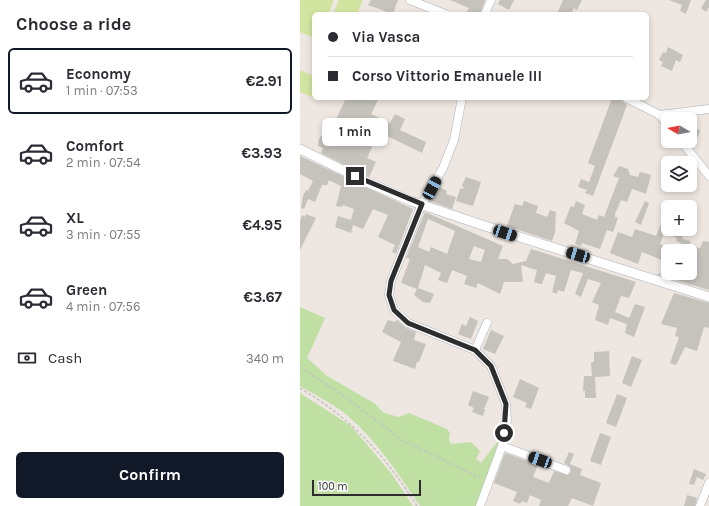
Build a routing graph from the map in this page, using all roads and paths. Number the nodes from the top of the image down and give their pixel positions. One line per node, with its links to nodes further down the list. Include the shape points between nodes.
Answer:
1 (410, 0): 3 (street)
2 (491, 0): 4 (street)
3 (440, 12)
4 (486, 12)
5 (462, 100): 12 (street, via 454,140 443,168)
6 (630, 100): 8 (street)
7 (709, 109): 8 (street)
8 (660, 115)
9 (687, 148): 11 (street)
10 (300, 149): 12 (street, via 367,182)
11 (709, 176)
12 (422, 204): 13 (street); 15 (street, via 391,281 389,295 394,310 408,323)
13 (709, 297)
14 (486, 323): 15 (street)
15 (475, 350): 18 (street, via 491,366 506,404)
16 (300, 367): 20 (path, via 402,440 476,476)
17 (300, 388): 22 (path, via 331,408 356,429 390,466)
18 (502, 446): 19 (street); 20 (street)
19 (566, 470)
20 (490, 479): 23 (street)
21 (709, 483): 24 (street)
22 (417, 506)
23 (480, 506)
24 (700, 506)

